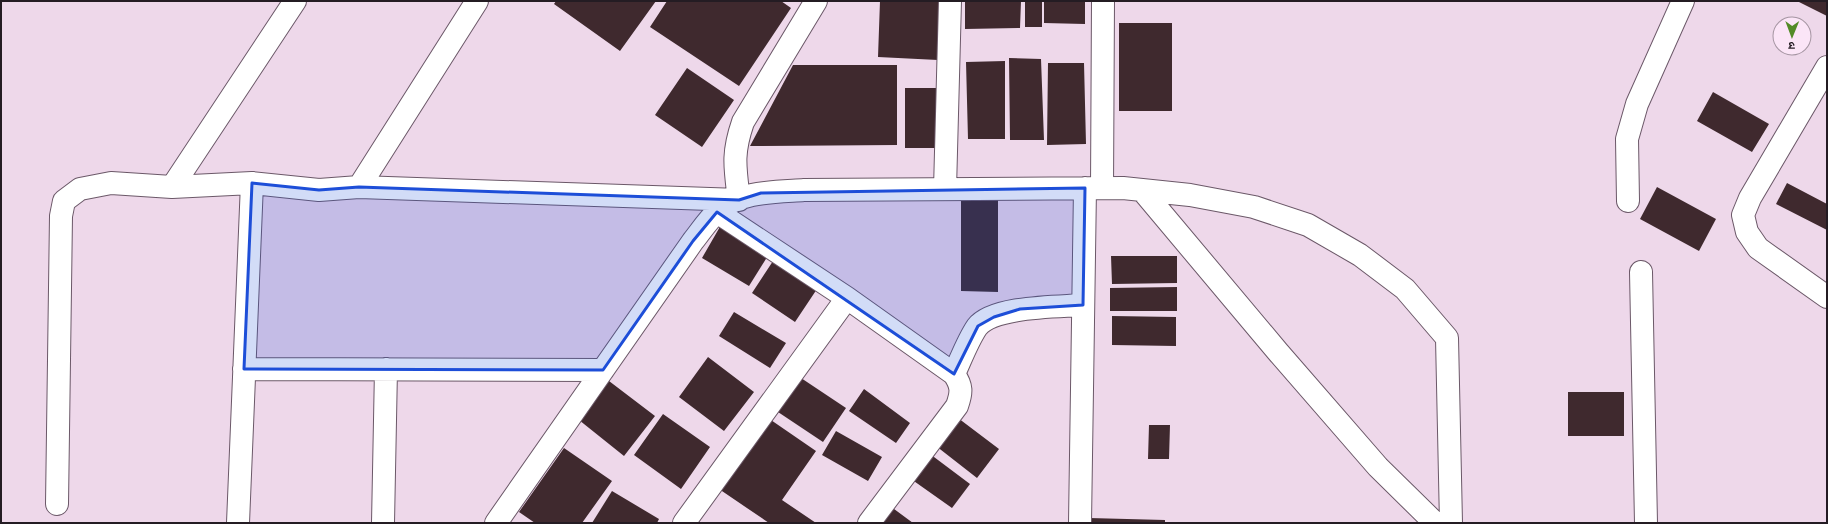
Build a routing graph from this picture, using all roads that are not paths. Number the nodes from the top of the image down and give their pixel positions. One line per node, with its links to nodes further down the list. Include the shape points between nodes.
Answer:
1 (295, 1): 9 (street)
2 (476, 1): 10 (street)
3 (816, 1): 14 (street, via 743,122 734,159)
4 (950, 1): 12 (street)
5 (1103, 1): 11 (street)
6 (1683, 1): 15 (street, via 1637,104 1627,139)
7 (1827, 67): 18 (street, via 1750,198 1743,215 1747,232 1758,248)
8 (252, 183): 9 (street); 10 (street, via 319,190); 21 (street)
9 (172, 187): 25 (street, via 111,183 80,189 64,200 61,224)
10 (358, 187): 14 (street)
11 (1093, 188): 12 (street); 13 (street); 20 (street)
12 (945, 189): 14 (street, via 761,192)
13 (1142, 190): 33 (street, via 1378,467); 34 (street, via 1254,206 1308,225 1360,254 1405,289 1447,338)
14 (739, 200): 16 (street)
15 (1628, 201)
16 (717, 212): 19 (street); 23 (street, via 693,241)
17 (1641, 272): 35 (street)
18 (1827, 297)
19 (847, 298): 24 (street); 30 (street)
20 (1083, 305): 24 (street, via 1020,309 994,317 978,326); 26 (street)
21 (244, 369): 22 (street); 27 (street)
22 (386, 369): 23 (street); 28 (street)
23 (603, 370): 29 (street)
24 (954, 374): 31 (street, via 961,384 962,394 956,406)
25 (57, 504)
26 (1080, 513): 32 (street)
27 (238, 523)
28 (382, 523)
29 (496, 523)
30 (684, 523)
31 (869, 523)
32 (1065, 523)
33 (1435, 523)
34 (1451, 523)
35 (1646, 523)

